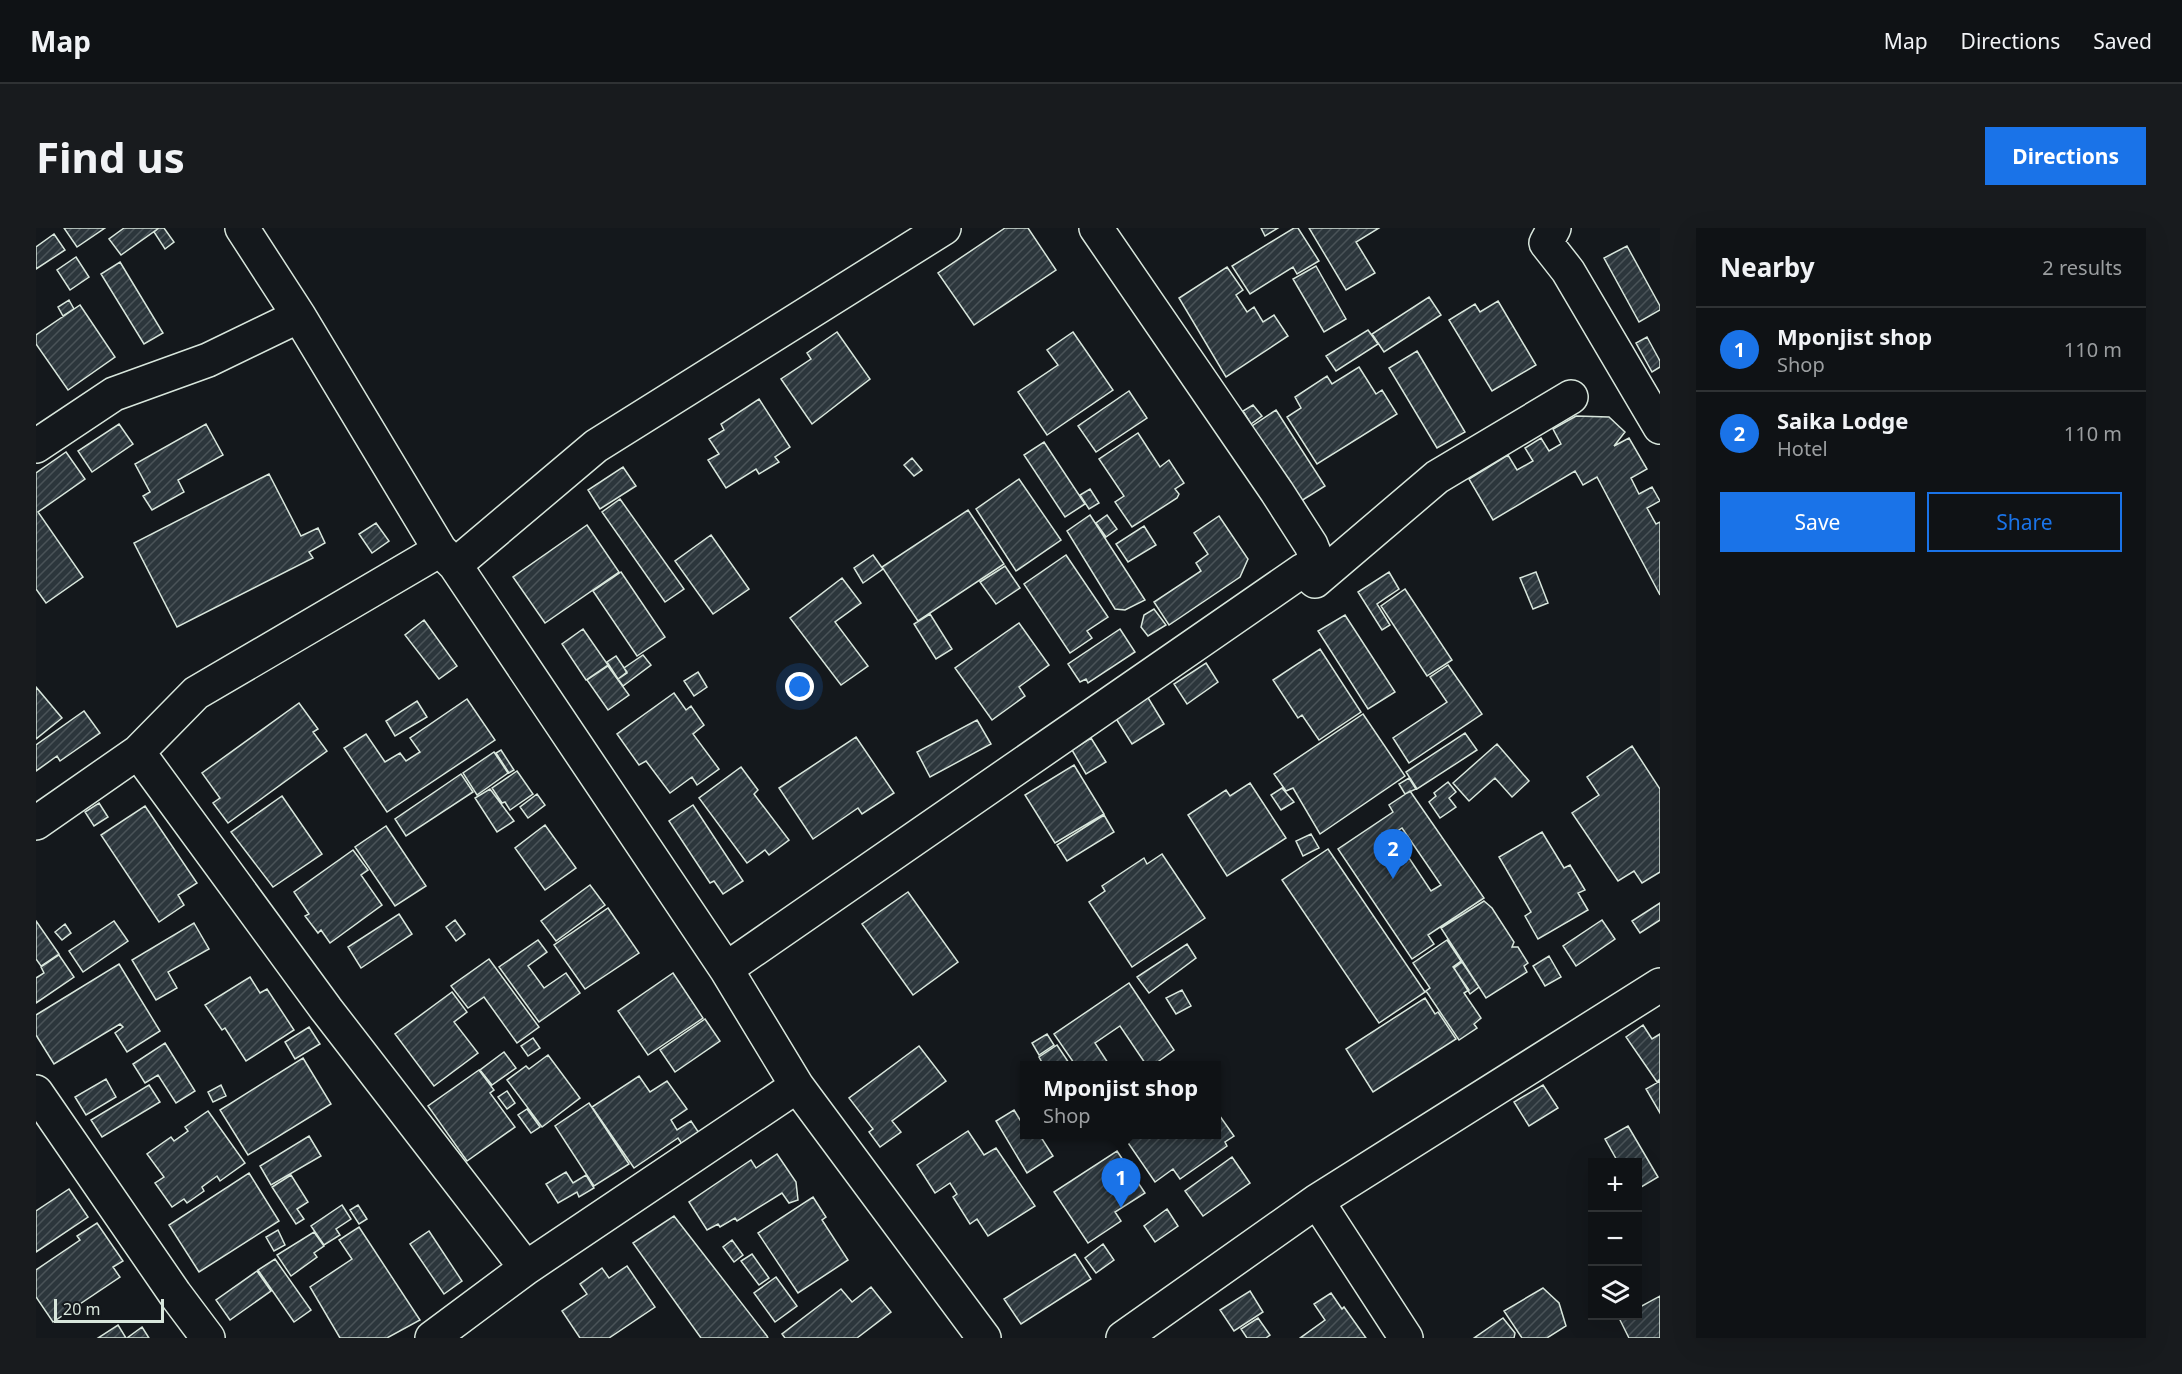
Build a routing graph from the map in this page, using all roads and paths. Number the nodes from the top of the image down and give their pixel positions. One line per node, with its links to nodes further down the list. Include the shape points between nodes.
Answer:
1 (242, 228): 5 (street)
2 (944, 228): 9 (street, via 596,446)
3 (1096, 228): 10 (street, via 1277,492 1311,545)
4 (1547, 233): 7 (street)
5 (299, 316): 8 (street, via 208,360 114,394); 9 (street)
6 (1571, 397): 10 (street, via 1437,477)
7 (1660, 427)
8 (36, 446)
9 (448, 557): 11 (street, via 196,693); 13 (street)
10 (1322, 573): 13 (street, via 1315,581 1303,570)
11 (138, 752): 12 (street); 18 (street, via 326,1009)
12 (36, 823)
13 (726, 969): 15 (street)
14 (1660, 985): 17 (street)
15 (797, 1086): 18 (street); 21 (street)
16 (36, 1092): 19 (street)
17 (1317, 1201): 22 (street); 23 (street)
18 (526, 1268): 20 (street)
19 (208, 1338)
20 (432, 1338)
21 (984, 1338)
22 (1123, 1338)
23 (1406, 1338)

